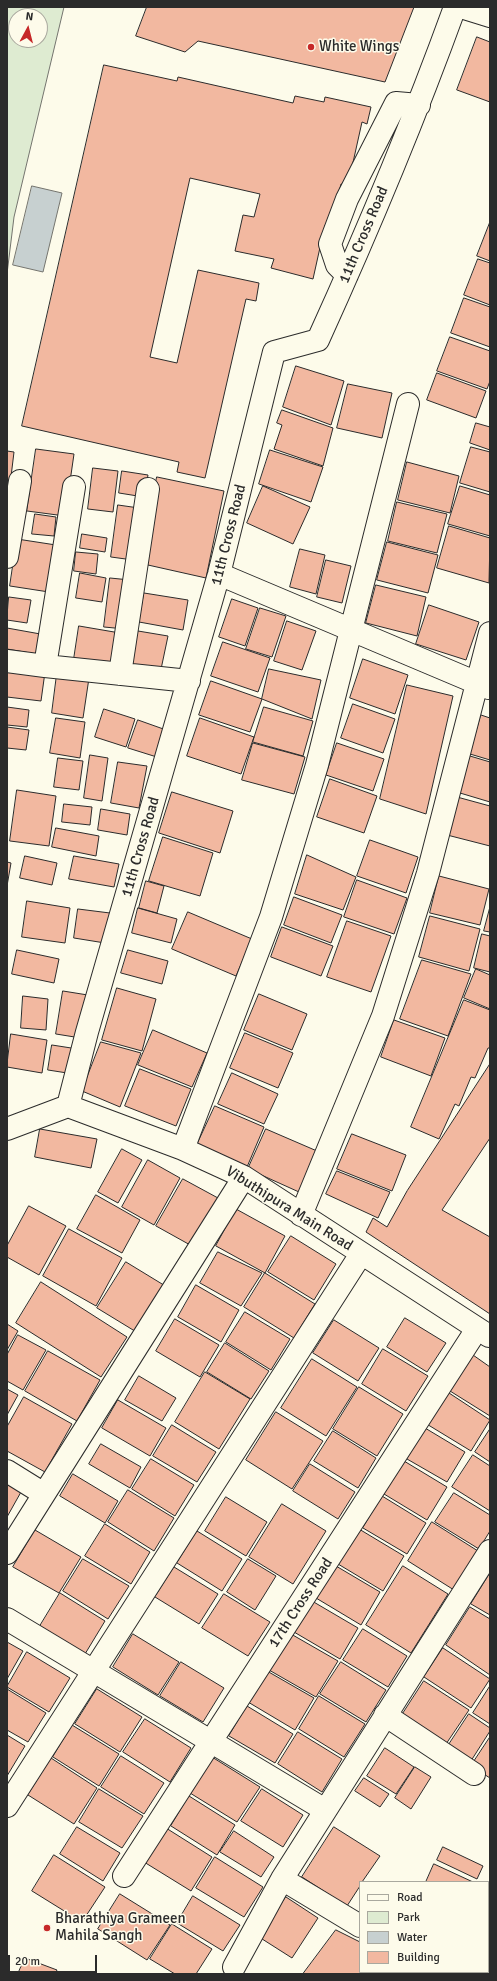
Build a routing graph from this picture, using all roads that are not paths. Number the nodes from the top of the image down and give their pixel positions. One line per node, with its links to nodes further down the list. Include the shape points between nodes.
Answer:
1 (455, 7): 4 (street, 11th Cross Road)
2 (461, 7): 3 (street)
3 (490, 16)
4 (419, 105): 5 (street, 11th Cross Road); 5 (street, via 396,103 347,200 330,244 337,265)
5 (347, 275): 11 (street, 11th Cross Road, via 318,340 274,352)
6 (408, 404): 12 (street)
7 (20, 481): 10 (street)
8 (74, 487): 15 (street)
9 (148, 489): 16 (street)
10 (7, 557)
11 (219, 574): 12 (street); 17 (street, 11th Cross Road)
12 (351, 629): 18 (street); 21 (street, via 317,765 272,917)
13 (490, 633): 18 (street)
14 (7, 661): 15 (street)
15 (44, 666): 16 (street)
16 (120, 674): 17 (street)
17 (188, 681): 19 (street, 11th Cross Road)
18 (483, 685): 23 (street, via 383,1016)
19 (68, 1106): 20 (street); 21 (street, Vibuthipura Main Road)
20 (7, 1129)
21 (183, 1149): 22 (street, Vibuthipura Main Road)
22 (244, 1177): 23 (street, Vibuthipura Main Road); 27 (street)
23 (301, 1215): 24 (street, Vibuthipura Main Road)
24 (361, 1254): 25 (street, Vibuthipura Main Road); 31 (street)
25 (484, 1333): 33 (street, 17th Cross Road)
26 (7, 1472): 27 (street)
27 (44, 1494): 29 (street)
28 (490, 1551): 32 (street)
29 (7, 1554)
30 (7, 1619): 31 (street)
31 (92, 1670): 33 (street); 35 (street)
32 (385, 1715): 34 (street); 36 (street)
33 (212, 1742): 36 (street); 37 (street, 17th Cross Road)
34 (474, 1774)
35 (7, 1806)
36 (325, 1810): 38 (street)
37 (124, 1876)
38 (282, 1879): 39 (street); 40 (street)
39 (359, 1925)
40 (234, 1967)

